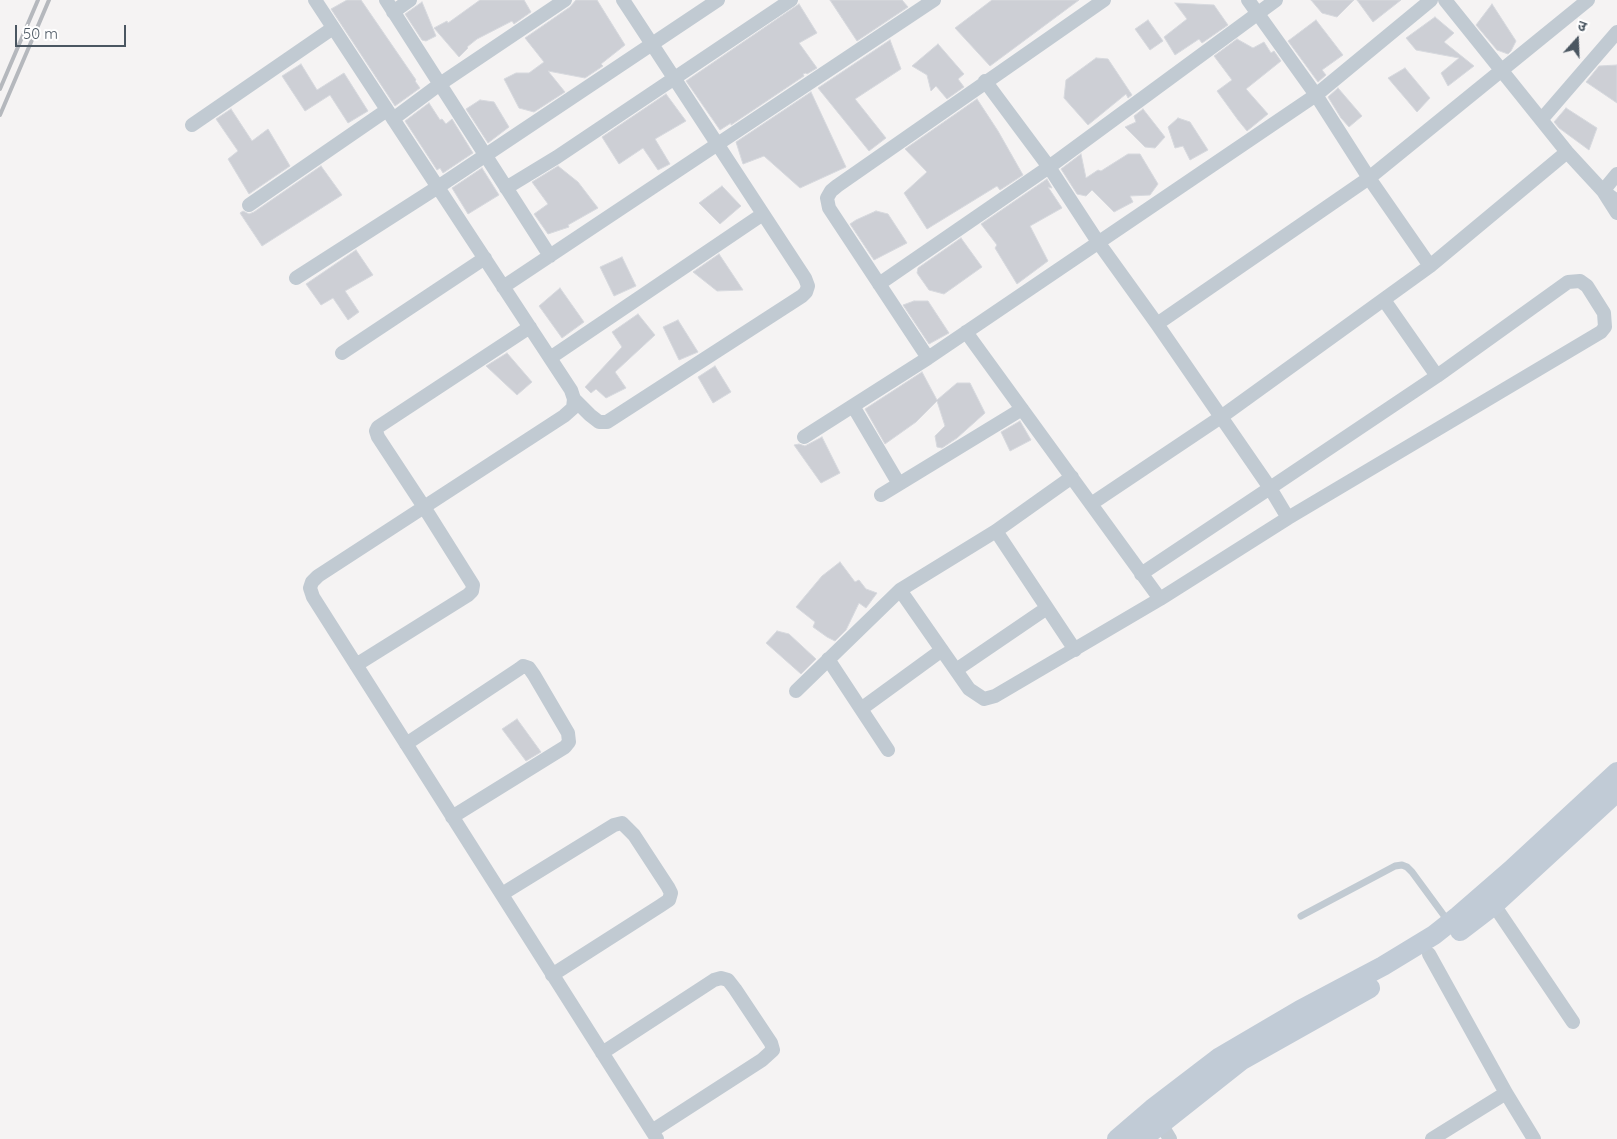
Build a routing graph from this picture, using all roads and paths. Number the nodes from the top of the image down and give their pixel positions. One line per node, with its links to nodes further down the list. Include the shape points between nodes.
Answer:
1 (315, 0): 16 (street)
2 (410, 0): 14 (street)
3 (565, 0): 22 (street)
4 (623, 0): 18 (street)
5 (718, 0): 18 (street)
6 (791, 0): 20 (street)
7 (934, 0): 27 (street)
8 (1104, 0): 21 (street)
9 (1248, 0): 15 (street)
10 (1276, 0): 15 (street)
11 (1431, 0): 23 (street)
12 (1445, 0): 19 (street)
13 (1588, 0): 19 (street)
14 (389, 6): 22 (street)
15 (1258, 14): 23 (street); 30 (street)
16 (333, 28): 24 (street); 26 (street)
17 (1617, 32): 25 (street)
18 (652, 45): 20 (street); 29 (street)
19 (1503, 70): 25 (street); 32 (street)
20 (674, 78): 27 (street); 34 (street)
21 (986, 81): 30 (street); 45 (street, via 837,186 827,198 829,208)
22 (440, 84): 24 (street); 29 (street)
23 (1316, 95): 32 (street); 40 (street)
24 (390, 114): 33 (street); 37 (street)
25 (1541, 120): 28 (street)
26 (192, 126)
27 (718, 145): 39 (street); 41 (street)
28 (1566, 152): 35 (street); 43 (street)
29 (485, 155): 33 (street); 34 (street)
30 (1049, 166): 40 (street); 45 (street)
31 (1617, 174): 35 (street)
32 (1369, 178): 43 (street); 48 (street)
33 (438, 186): 42 (street); 44 (street)
34 (506, 188): 41 (street)
35 (1604, 191): 36 (street); 38 (street)
36 (1617, 200)
37 (249, 205)
38 (1617, 213)
39 (763, 214): 52 (street); 55 (street, via 805,278 806,292 607,422 599,422)
40 (1098, 242): 48 (street); 50 (street)
41 (550, 256): 46 (street)
42 (485, 258): 46 (street); 51 (street)
43 (1430, 266): 47 (street)
44 (296, 278)
45 (879, 284): 53 (street)
46 (503, 287): 49 (street)
47 (1384, 300): 54 (street); 58 (street)
48 (1157, 324): 58 (street)
49 (530, 327): 52 (street); 65 (street, via 378,427 378,437)
50 (966, 332): 53 (street); 57 (street)
51 (342, 353)
52 (550, 358): 55 (street)
53 (928, 358): 56 (street)
54 (1437, 376): 62 (street); 66 (street, via 1568,282 1580,281 1587,286 1604,312 1606,326 1601,332)
55 (574, 400): 65 (street, via 573,408 564,416)
56 (853, 406): 59 (street); 61 (street)
57 (1022, 409): 60 (street); 61 (street)
58 (1221, 417): 62 (street); 64 (street)
59 (804, 437)
60 (1072, 477): 64 (street); 67 (street)
61 (899, 484): 63 (street)
62 (1270, 488): 66 (street); 68 (street)
63 (881, 495)
64 (1091, 504): 68 (street)
65 (424, 507): 75 (street, via 312,582 313,597); 75 (street, via 471,579 472,591)
66 (1288, 518): 70 (street)
67 (996, 531): 69 (street); 71 (street)
68 (1142, 574): 70 (street)
69 (900, 590): 72 (street); 74 (street)
70 (1160, 599): 73 (street)
71 (1047, 608): 73 (street); 76 (street)
72 (942, 650): 76 (street); 78 (street)
73 (1075, 650): 76 (street, via 995,696 984,699 969,689)
74 (828, 660): 77 (street); 78 (street)
75 (356, 665): 79 (street)
76 (956, 670)
77 (796, 691)
78 (861, 709): 80 (street)
79 (406, 744): 83 (street); 83 (street, via 518,668 529,668 534,675 570,736 569,742)
80 (888, 750)
81 (1617, 772): 87 (street)
82 (1617, 792): 85 (street)
83 (452, 817): 84 (street)
84 (502, 894): 89 (street); 89 (street, via 622,823 634,835 668,887 671,893 669,900)
85 (1494, 905): 87 (street); 90 (street)
86 (1301, 916): 87 (lane, via 1402,865 1412,872)
87 (1453, 928): 88 (street); 93 (street, via 1434,935 1220,1057)
88 (1429, 954): 92 (street); 93 (street, via 1242,1060)
89 (552, 975): 91 (street)
90 (1573, 1022)
91 (602, 1053): 94 (street); 94 (street, via 721,978 728,980 736,989 771,1043 773,1050 762,1060)
92 (1506, 1093): 97 (street); 98 (street)
93 (1161, 1124): 95 (street); 96 (street)
94 (654, 1135)
95 (1117, 1139)
96 (1142, 1139)
97 (1432, 1139)
98 (1534, 1139)

